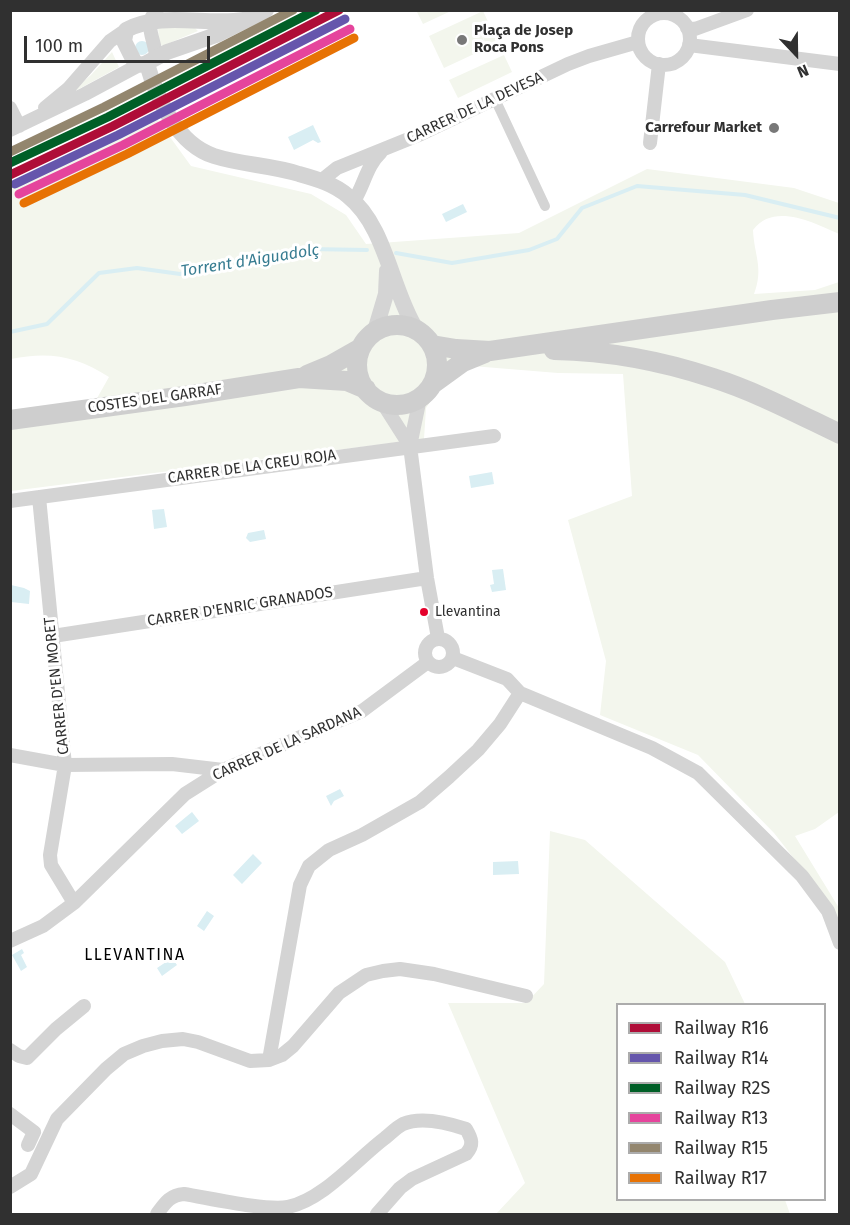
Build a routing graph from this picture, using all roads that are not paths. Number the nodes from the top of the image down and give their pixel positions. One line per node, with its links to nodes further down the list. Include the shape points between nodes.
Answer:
1 (207, 10): 7 (street)
2 (266, 10): 6 (street)
3 (747, 10): 8 (street, via 695,29)
4 (669, 12): 8 (street); 10 (street, via 647,20)
5 (153, 17): 7 (street); 9 (street); 12 (street)
6 (244, 20): 7 (street); 12 (street)
7 (219, 23)
8 (687, 28): 11 (street)
9 (126, 30): 12 (street, via 126,46 135,63); 17 (street, via 110,41 68,89)
10 (638, 42): 13 (street, via 643,54); 15 (street, CARRER DE LA DEVESA, via 589,56)
11 (689, 45): 13 (street, via 681,58); 14 (street)
12 (147, 62): 17 (street); 20 (street, via 169,114 181,133 202,151)
13 (659, 64): 18 (street)
14 (840, 64)
15 (495, 99): 19 (street, CARRER DE LA DEVESA); 22 (street)
16 (10, 108): 17 (street)
17 (20, 126)
18 (650, 144)
19 (381, 152): 20 (street, CARRER DE LA DEVESA, via 337,168); 21 (street, via 372,161)
20 (322, 180): 21 (street)
21 (354, 201): 23 (street, via 376,234)
22 (545, 206)
23 (387, 264): 25 (street); 26 (street, via 386,294)
24 (838, 302): 29 (main road)
25 (416, 329): 26 (main road, via 396,325); 27 (main road)
26 (375, 331): 28 (main road)
27 (432, 345): 29 (main road); 31 (main road, via 437,365)
28 (361, 348): 30 (main road); 32 (main road, via 358,374)
29 (495, 350): 31 (main road, via 463,362); 36 (main road, via 606,353 680,369 712,377 774,402)
30 (299, 378): 32 (main road, via 347,381); 35 (main road, COSTES DEL GARRAF)
31 (434, 383): 33 (main road)
32 (366, 389): 34 (main road)
33 (420, 398): 34 (main road, via 398,406); 38 (street)
34 (382, 402): 38 (street)
35 (10, 420)
36 (840, 434)
37 (494, 436): 38 (street, CARRER DE LA CREU ROJA)
38 (410, 446): 39 (street, CARRER DE LA CREU ROJA); 41 (street)
39 (39, 497): 40 (street, CARRER DE LA CREU ROJA); 42 (street, CARRER D'EN MORET)
40 (10, 501)
41 (427, 578): 42 (street, CARRER D'ENRIC GRANADOS); 43 (street)
42 (52, 636): 48 (street, CARRER D'EN MORET)
43 (438, 638): 44 (street, via 450,643); 45 (street, via 427,645)
44 (453, 658): 45 (street, via 442,667); 46 (street, via 507,679)
45 (428, 662): 49 (street, CARRER DE LA SARDANA, via 362,711)
46 (520, 693): 52 (street, via 652,748 698,773 802,876 828,911); 56 (street, via 478,750 420,802 329,850 309,866 300,885)
47 (10, 755): 48 (street)
48 (65, 765): 49 (street, via 172,765); 50 (street, CARRER D'EN MORET, via 50,855 51,865)
49 (223, 770): 50 (street, CARRER DE LA SARDANA, via 185,794)
50 (74, 903): 51 (street, CARRER DE LA SARDANA, via 43,926)
51 (10, 941)
52 (840, 943)
53 (526, 996): 56 (street, via 434,974 382,971 366,975 339,993 293,1046)
54 (84, 1006): 55 (street, via 27,1058)
55 (10, 1050)
56 (269, 1060): 59 (street, via 250,1061 183,1039 124,1054 57,1119 31,1174)
57 (10, 1114): 58 (street, via 34,1132)
58 (28, 1144)
59 (10, 1187)
60 (157, 1215): 61 (street, via 167,1200 184,1194 288,1207 322,1191 403,1124 434,1122 466,1129 472,1142 466,1154 411,1179)
61 (377, 1215)

